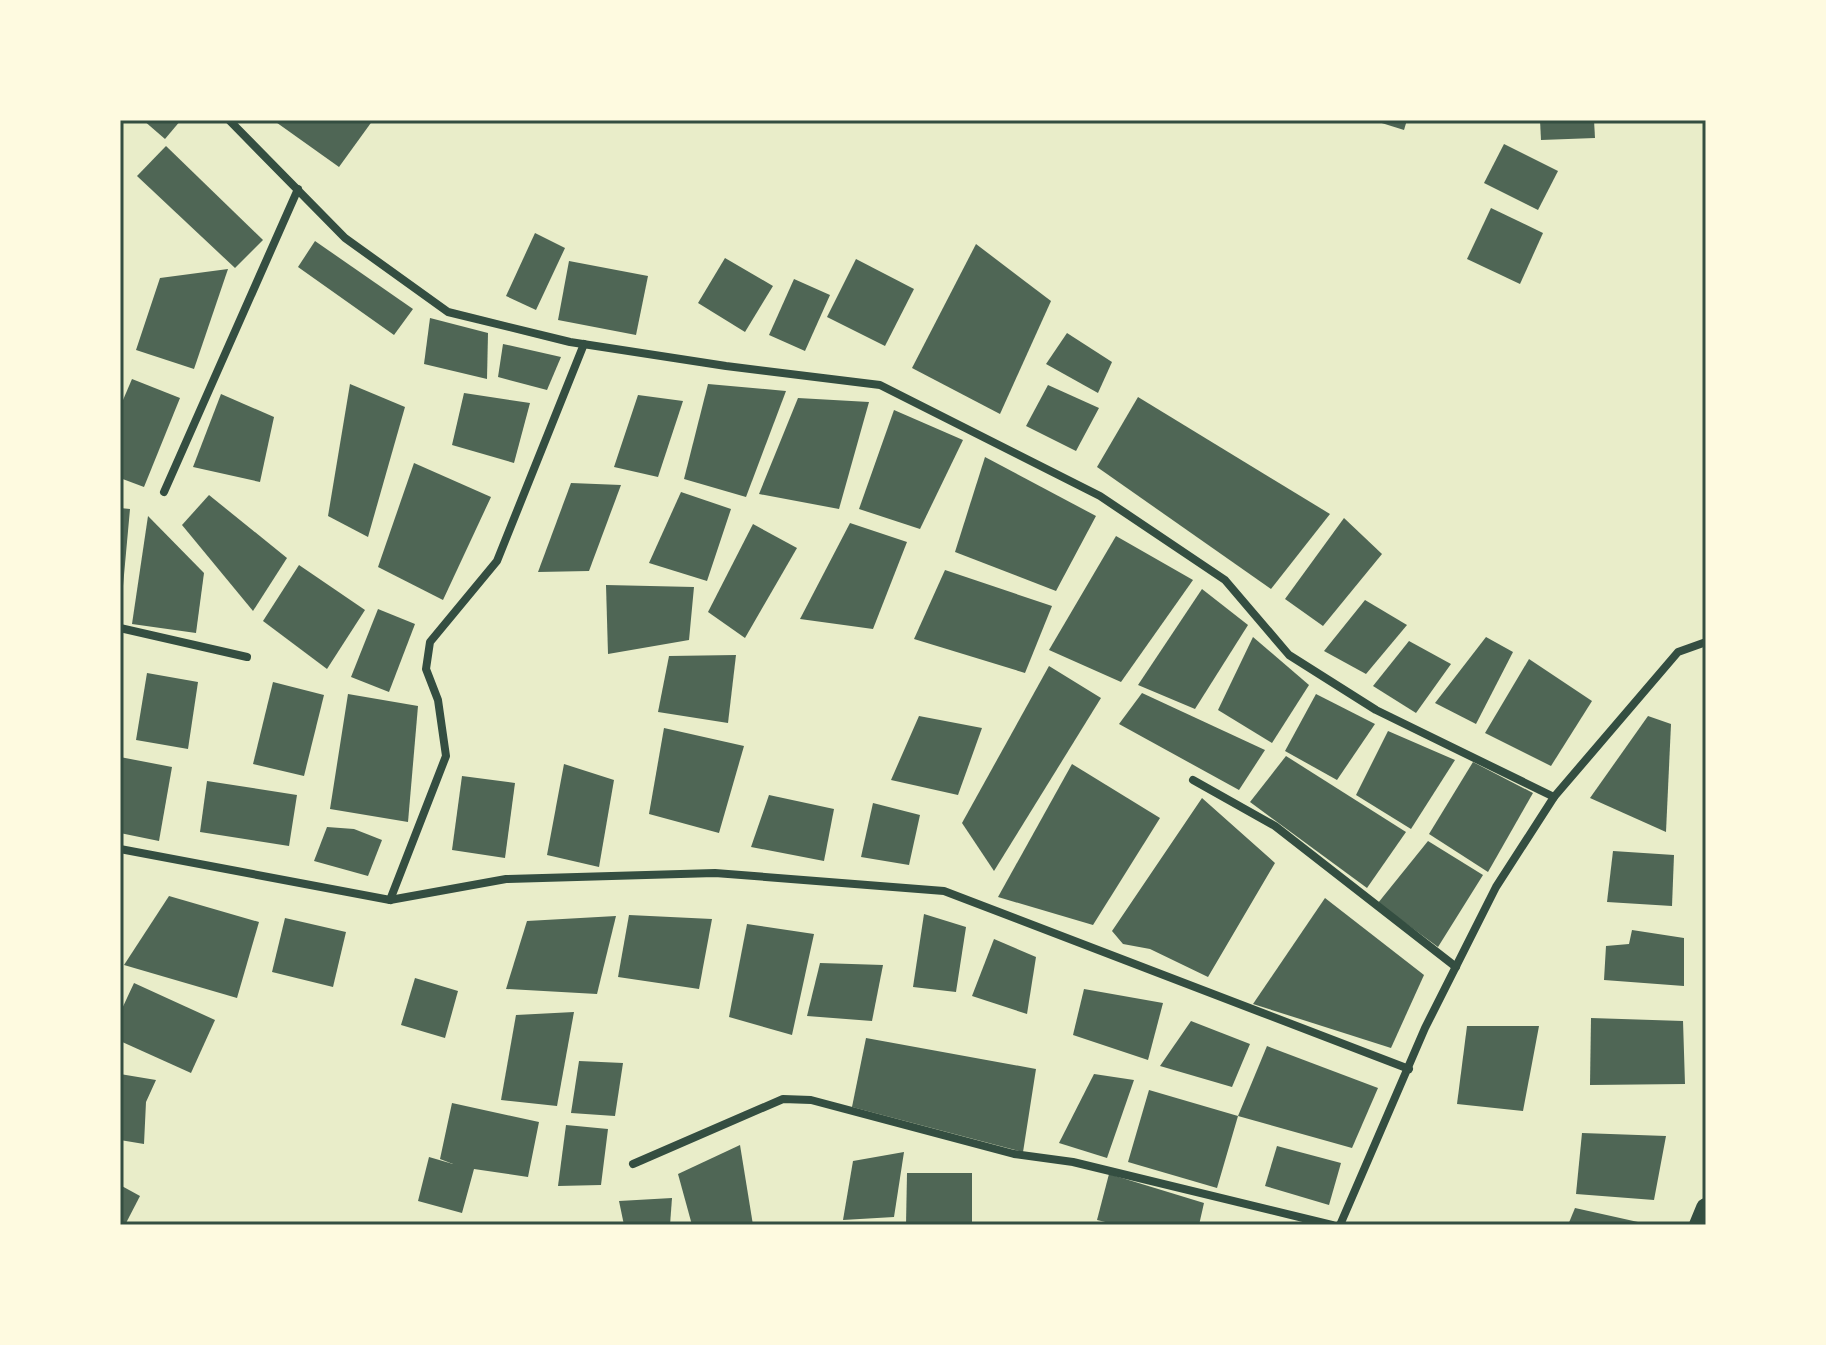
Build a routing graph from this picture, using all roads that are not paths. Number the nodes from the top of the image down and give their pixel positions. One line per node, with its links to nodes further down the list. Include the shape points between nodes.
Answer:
1 (229, 120): 2 (street)
2 (298, 189): 3 (street, via 345,238 448,312); 4 (street)
3 (584, 344): 9 (street, via 880,385 1100,496 1225,580 1289,655 1376,710); 11 (street, via 497,561 430,642 426,669 438,700 446,756)
4 (164, 492)
5 (120, 628): 7 (street)
6 (1706, 642): 9 (street, via 1678,652)
7 (247, 657)
8 (1193, 780): 12 (street, via 1275,826)
9 (1554, 797): 12 (street, via 1496,887)
10 (120, 849): 11 (street)
11 (390, 900): 13 (street, via 506,879 715,873 944,891)
12 (1456, 967): 13 (street)
13 (1409, 1069): 17 (street)
14 (633, 1164): 16 (street, via 783,1099 811,1100 1014,1154 1073,1162)
15 (1706, 1208): 18 (main road)
16 (1332, 1225)
17 (1340, 1225)
18 (1699, 1225)

